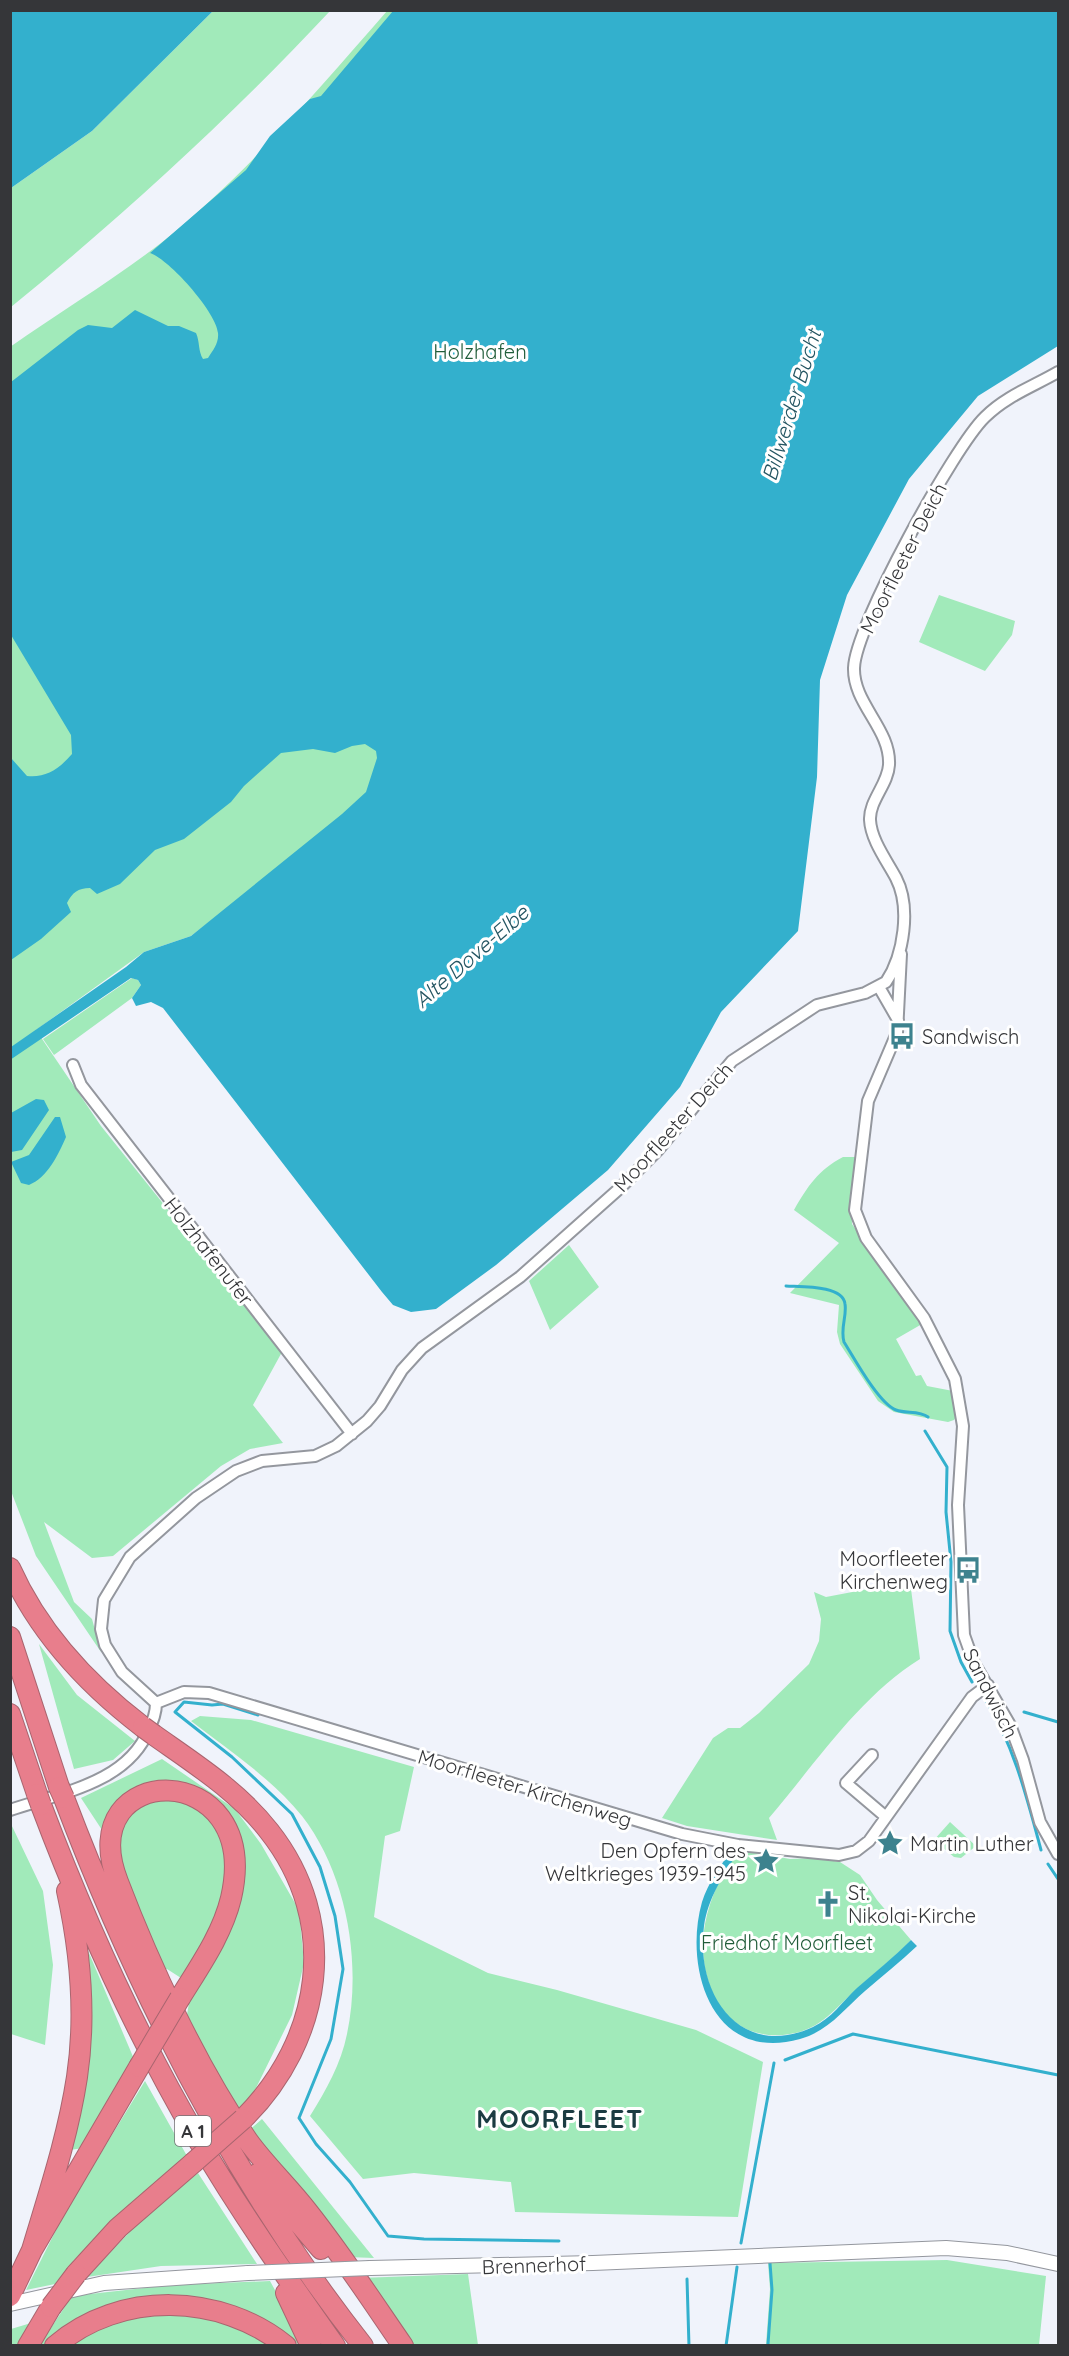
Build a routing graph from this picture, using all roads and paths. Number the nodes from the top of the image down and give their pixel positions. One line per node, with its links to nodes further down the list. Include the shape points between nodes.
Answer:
1 (1059, 372): 2 (street, Moorfleeter Deich, via 1003,403 972,432 886,581 858,648 856,683 889,756 887,776 870,820 902,896)
2 (900, 946): 3 (street, Moorfleeter Deich, via 892,974); 4 (street, Sandwisch)
3 (879, 987): 4 (street); 6 (street, Moorfleeter Deich, via 817,1005 732,1061 658,1150 620,1188 520,1277 422,1348 402,1370 380,1406)
4 (898, 1021): 9 (street, Sandwisch, via 891,1051 868,1101 855,1210 866,1238 924,1318 955,1379 963,1426 958,1505 962,1625 968,1649)
5 (73, 1065): 6 (street, Holzhafenufer, via 81,1085)
6 (352, 1434): 10 (street, Moorfleeter Deich, via 315,1456 262,1461 236,1471 196,1498 130,1557 104,1600 101,1629 105,1646 122,1672)
7 (10, 1568): 23 (highway, bridge, via 62,1651 105,1696 226,1787 268,1829 287,1858 310,1917 314,1962 305,2023 281,2075 243,2119 118,2228 76,2274)
8 (10, 1638): 17 (highway, A 1, via 62,1792 112,1920 149,2001)
9 (988, 1685): 14 (street, Moorfleeter Kirchenweg, via 972,1698); 16 (street, Sandwisch, via 1010,1725 1040,1822)
10 (156, 1703): 13 (street, via 145,1742 122,1767 101,1779); 14 (street, Moorfleeter Kirchenweg, via 184,1692 209,1693 671,1831 738,1845 846,1854 863,1847)
11 (10, 1714): 15 (highway, A 1)
12 (872, 1755): 14 (street, via 846,1783)
13 (10, 1810)
14 (886, 1817)
15 (58, 1851): 18 (highway, A 1, via 165,2080); 19 (highway, via 75,1939 80,2044 66,2135)
16 (1059, 1854)
17 (215, 2125): 27 (highway, A 1, via 315,2280); 28 (highway)
18 (257, 2234): 25 (highway); 26 (highway, A 1)
19 (32, 2250): 21 (highway); 28 (highway, bridge, via 139,2067 180,1998 214,1940 227,1912 234,1863 227,1834 210,1809 180,1790 160,1789 140,1796 128,1805 112,1831 112,1861 129,1911 182,2024 231,2115 261,2158 323,2231)
20 (1059, 2264): 21 (street, Brennerhof, bridge, via 1007,2253 946,2248 248,2273 104,2283)
21 (12, 2296)
22 (282, 2342): 24 (highway, via 228,2314 166,2305 120,2311 96,2320)
23 (28, 2346)
24 (54, 2346)
25 (311, 2346)
26 (335, 2346)
27 (363, 2346)
28 (403, 2346)

